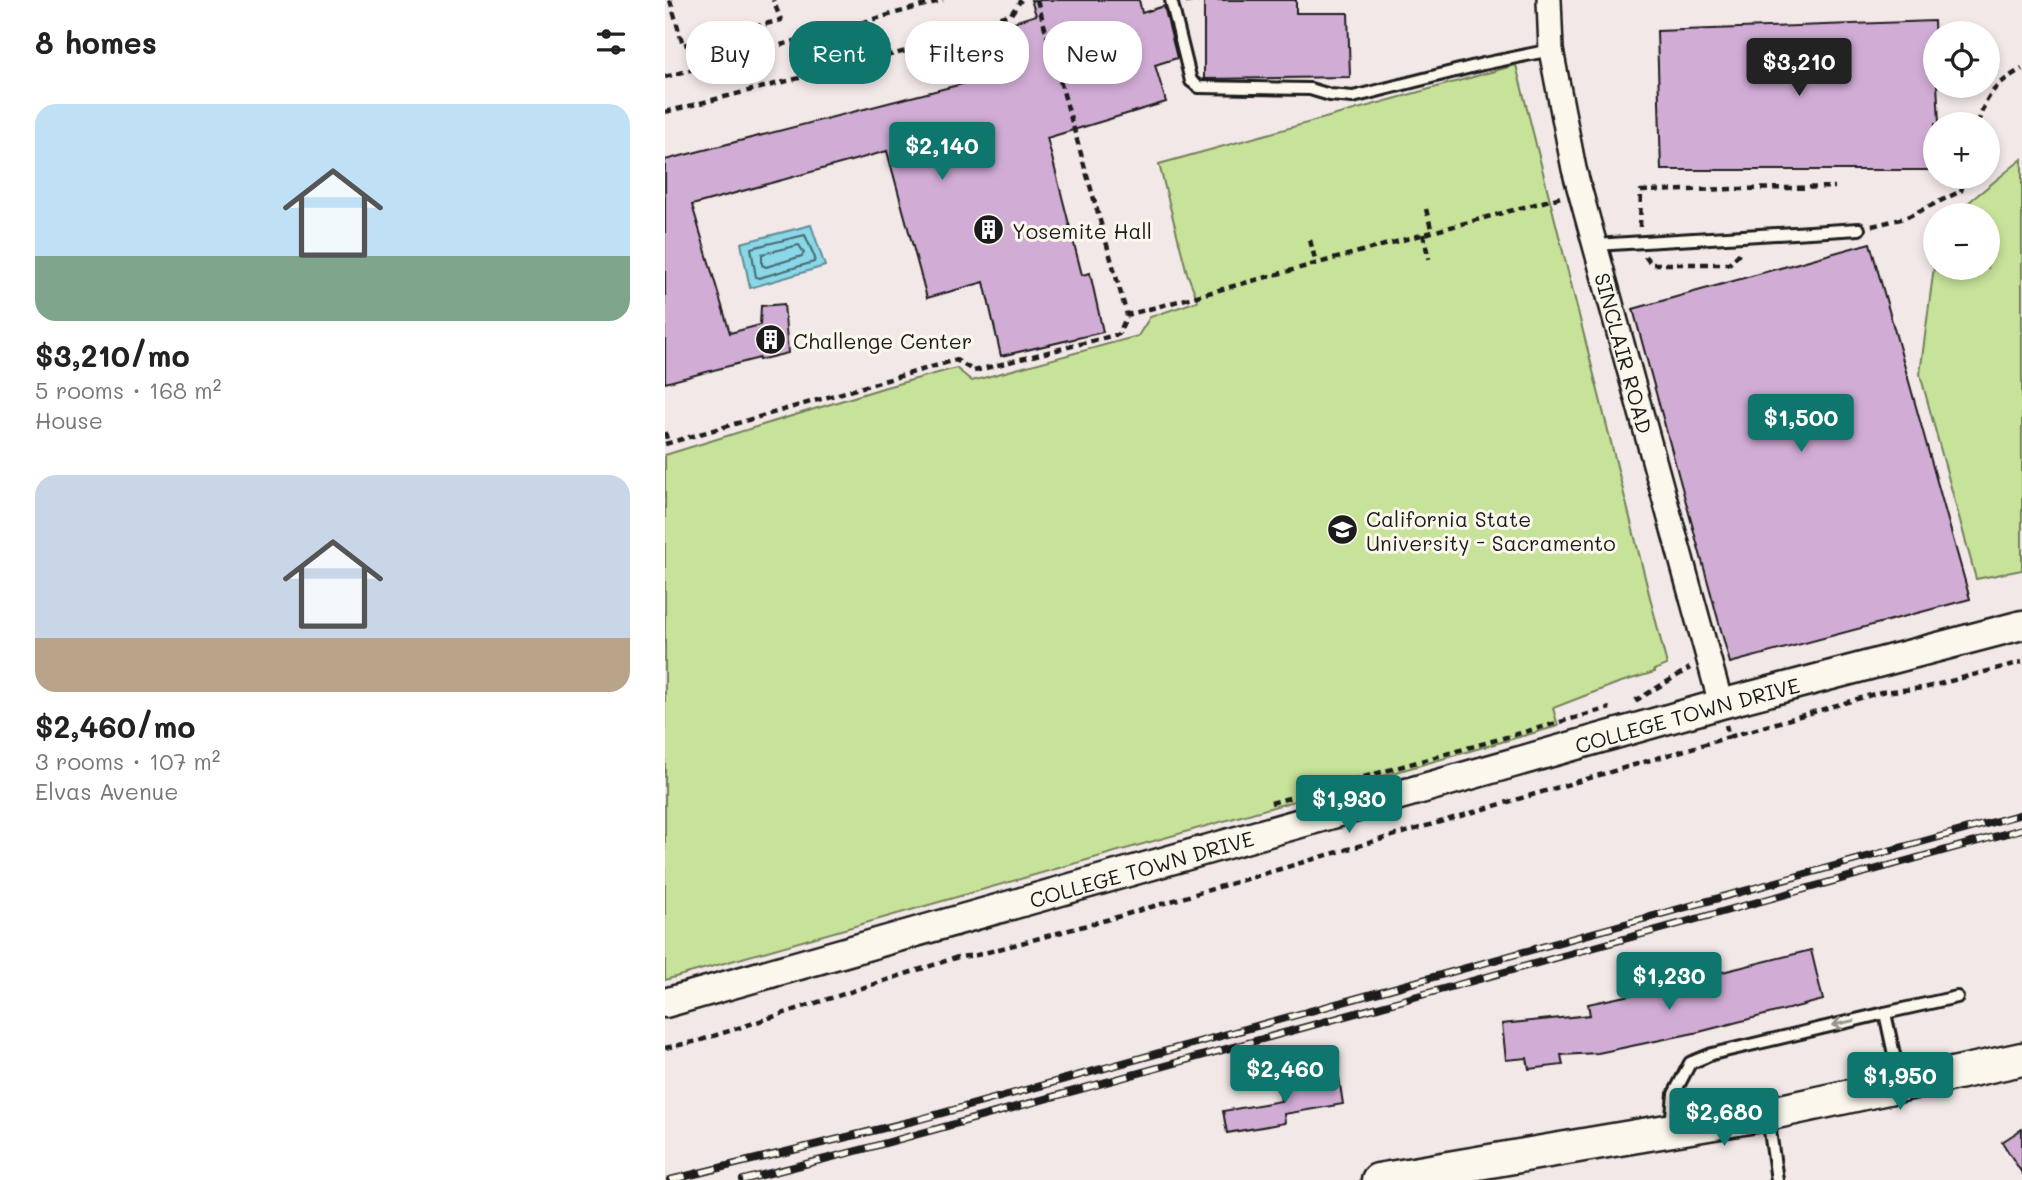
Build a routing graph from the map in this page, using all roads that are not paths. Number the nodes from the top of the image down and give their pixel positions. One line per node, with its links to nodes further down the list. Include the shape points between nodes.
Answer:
1 (1171, 0): 3 (lane, via 1191,81 1199,88 1310,89 1353,97)
2 (1549, 0): 3 (street, SINCLAIR ROAD)
3 (1551, 50): 5 (street, SINCLAIR ROAD, via 1574,169)
4 (1859, 229): 5 (lane)
5 (1595, 245): 7 (street, SINCLAIR ROAD)
6 (2022, 625): 7 (street, COLLEGE TOWN DRIVE)
7 (1721, 704): 9 (street, COLLEGE TOWN DRIVE)
8 (1957, 997): 10 (lane)
9 (665, 1003)
10 (1885, 1013): 12 (lane); 14 (lane, one-way to 14, via 1690,1063 1674,1094)
11 (2022, 1059): 12 (main road)
12 (1900, 1085): 13 (main road)
13 (1767, 1114): 14 (main road); 16 (lane)
14 (1671, 1130): 15 (main road)
15 (1378, 1180)
16 (1777, 1180)

